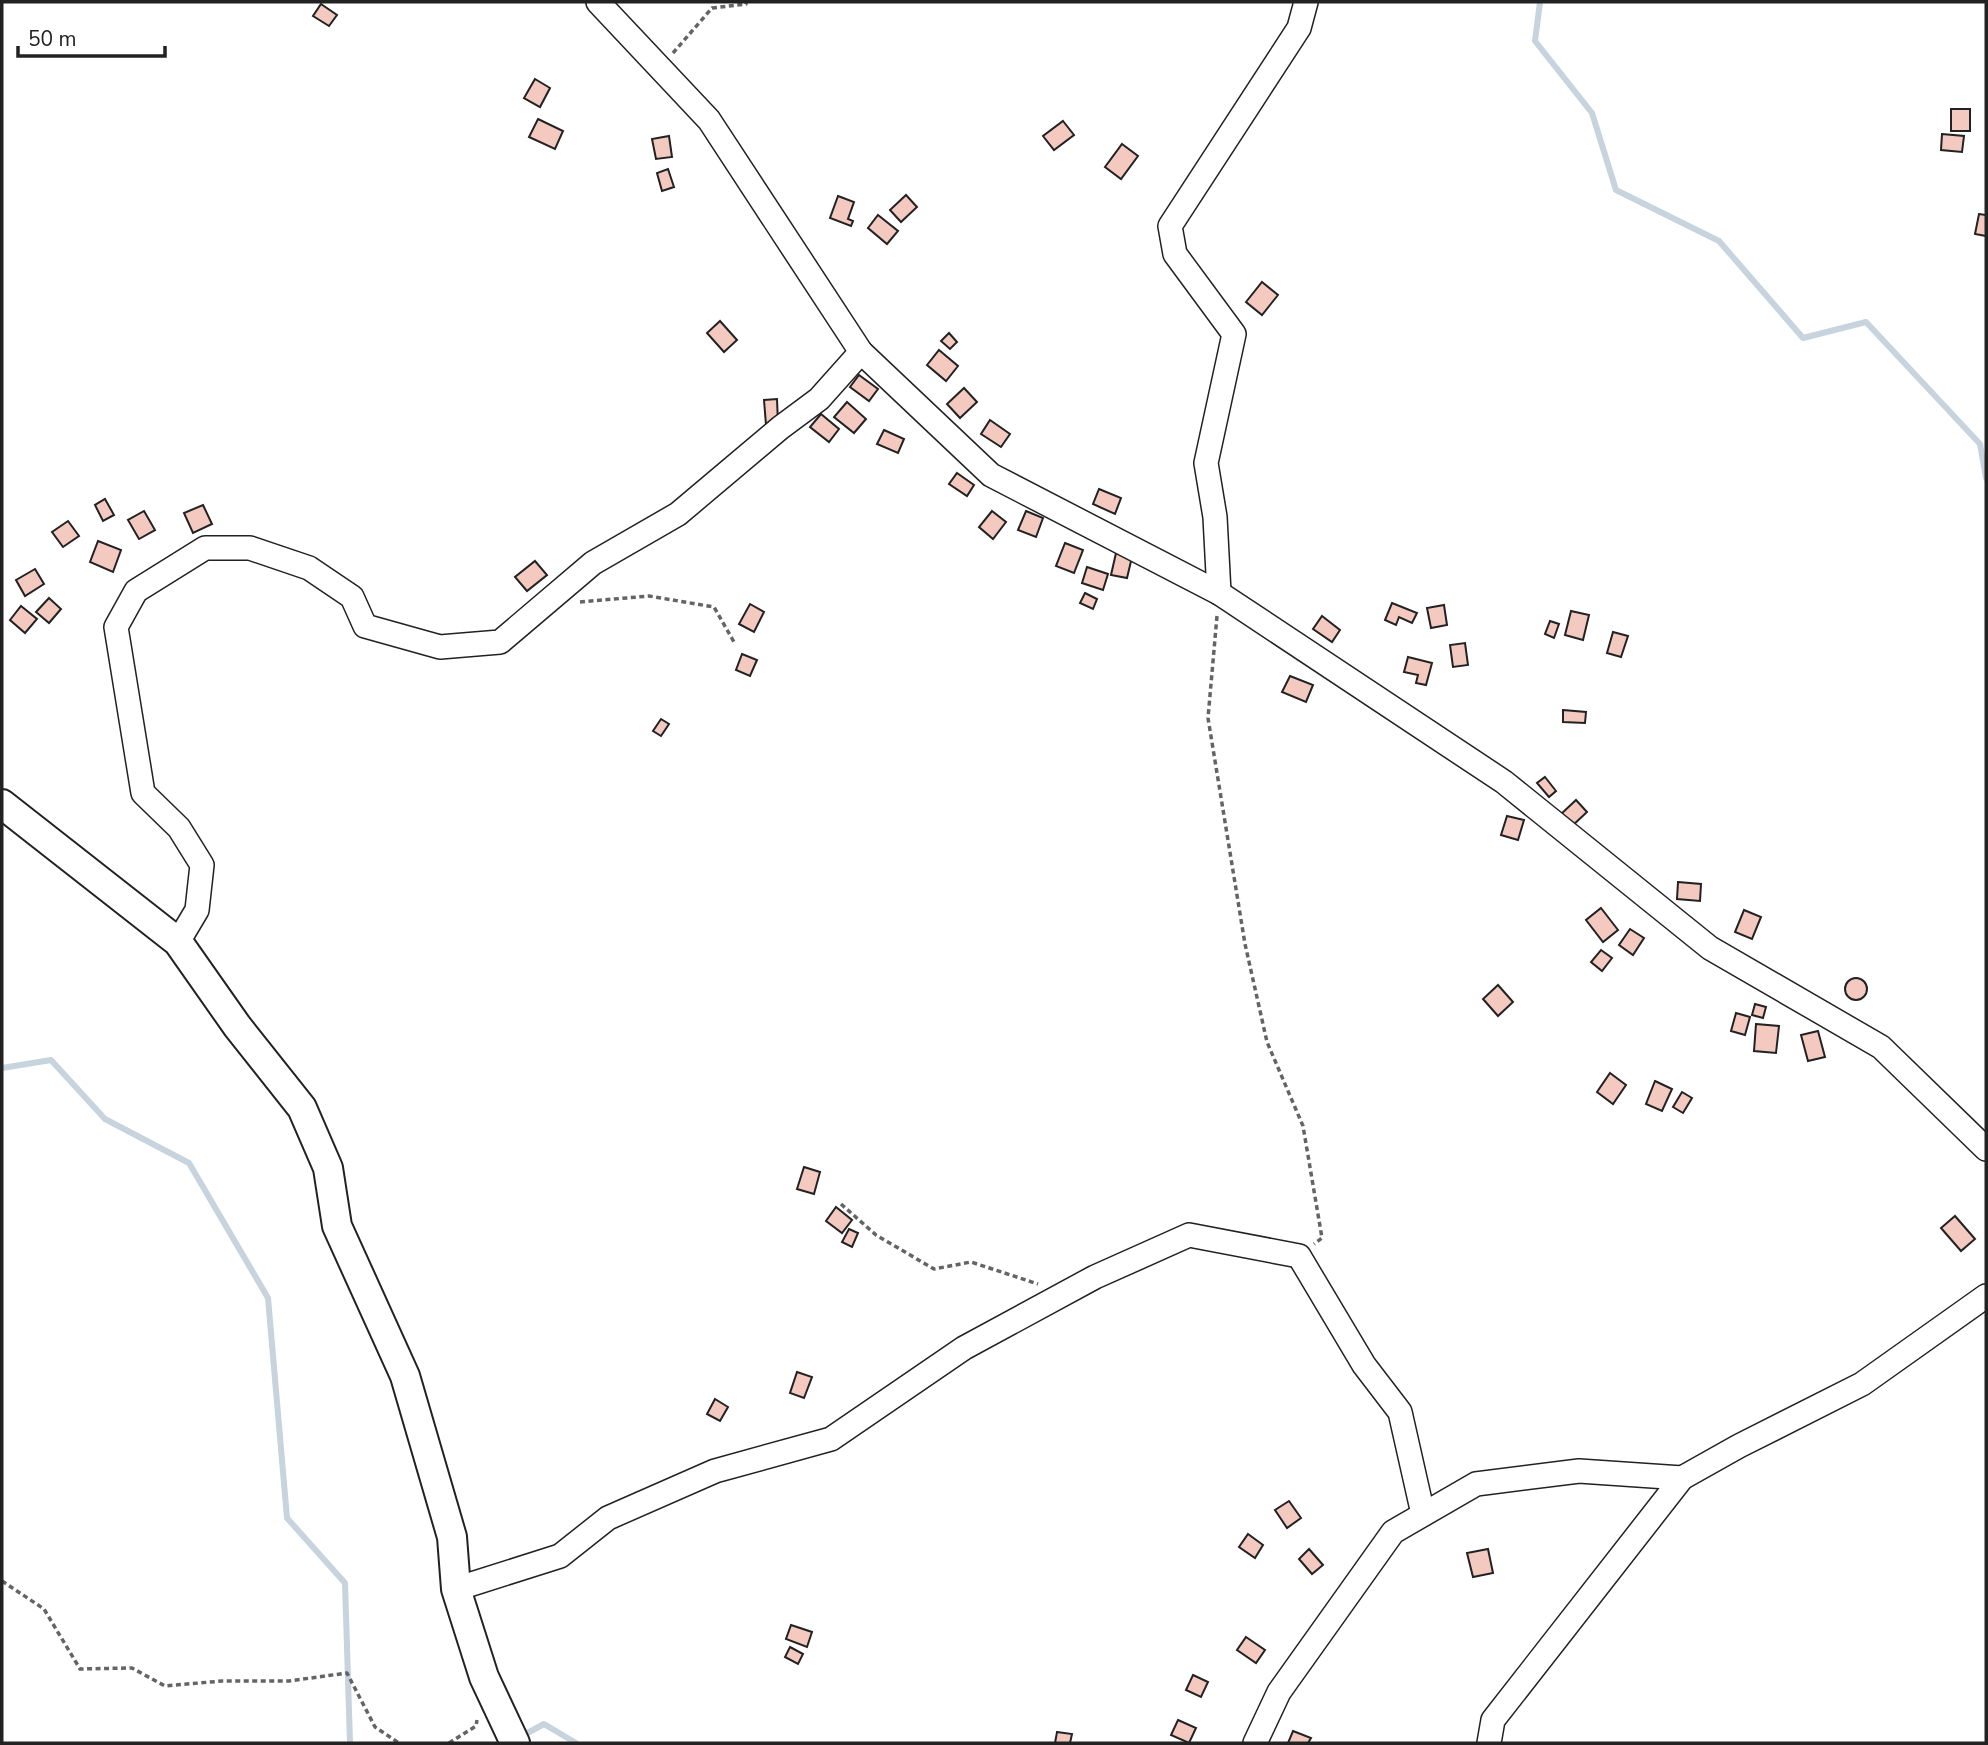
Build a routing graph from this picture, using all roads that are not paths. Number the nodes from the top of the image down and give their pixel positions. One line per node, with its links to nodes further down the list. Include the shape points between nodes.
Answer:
1 (598, 2): 3 (street, via 709,120)
2 (1306, 2): 4 (street, via 1299,28 1170,226 1175,254 1234,334 1206,463 1215,517)
3 (861, 352): 4 (street, via 991,475); 6 (street, via 819,399 678,514 593,563 500,642 440,647 365,626 352,597 309,568 250,548 205,548 136,591 116,627 143,793 179,828 202,865 197,909)
4 (1219, 593): 7 (street, via 1504,782 1710,948 1881,1047)
5 (2, 804): 6 (main road)
6 (178, 942): 11 (main road, via 302,1108 328,1168 337,1226 405,1376 452,1537)
7 (1986, 1149)
8 (1986, 1296): 9 (street, via 1862,1384)
9 (1682, 1478): 10 (street, via 1579,1471 1476,1484); 14 (street, via 1493,1720)
10 (1423, 1514): 11 (street, via 1400,1412 1364,1365 1299,1256 1189,1235 1095,1277 964,1348 831,1439 715,1471 608,1518 560,1556); 13 (street, via 1392,1532 1279,1692)
11 (456, 1589): 12 (main road, via 484,1677)
12 (509, 1730)
13 (1255, 1743)
14 (1489, 1743)

